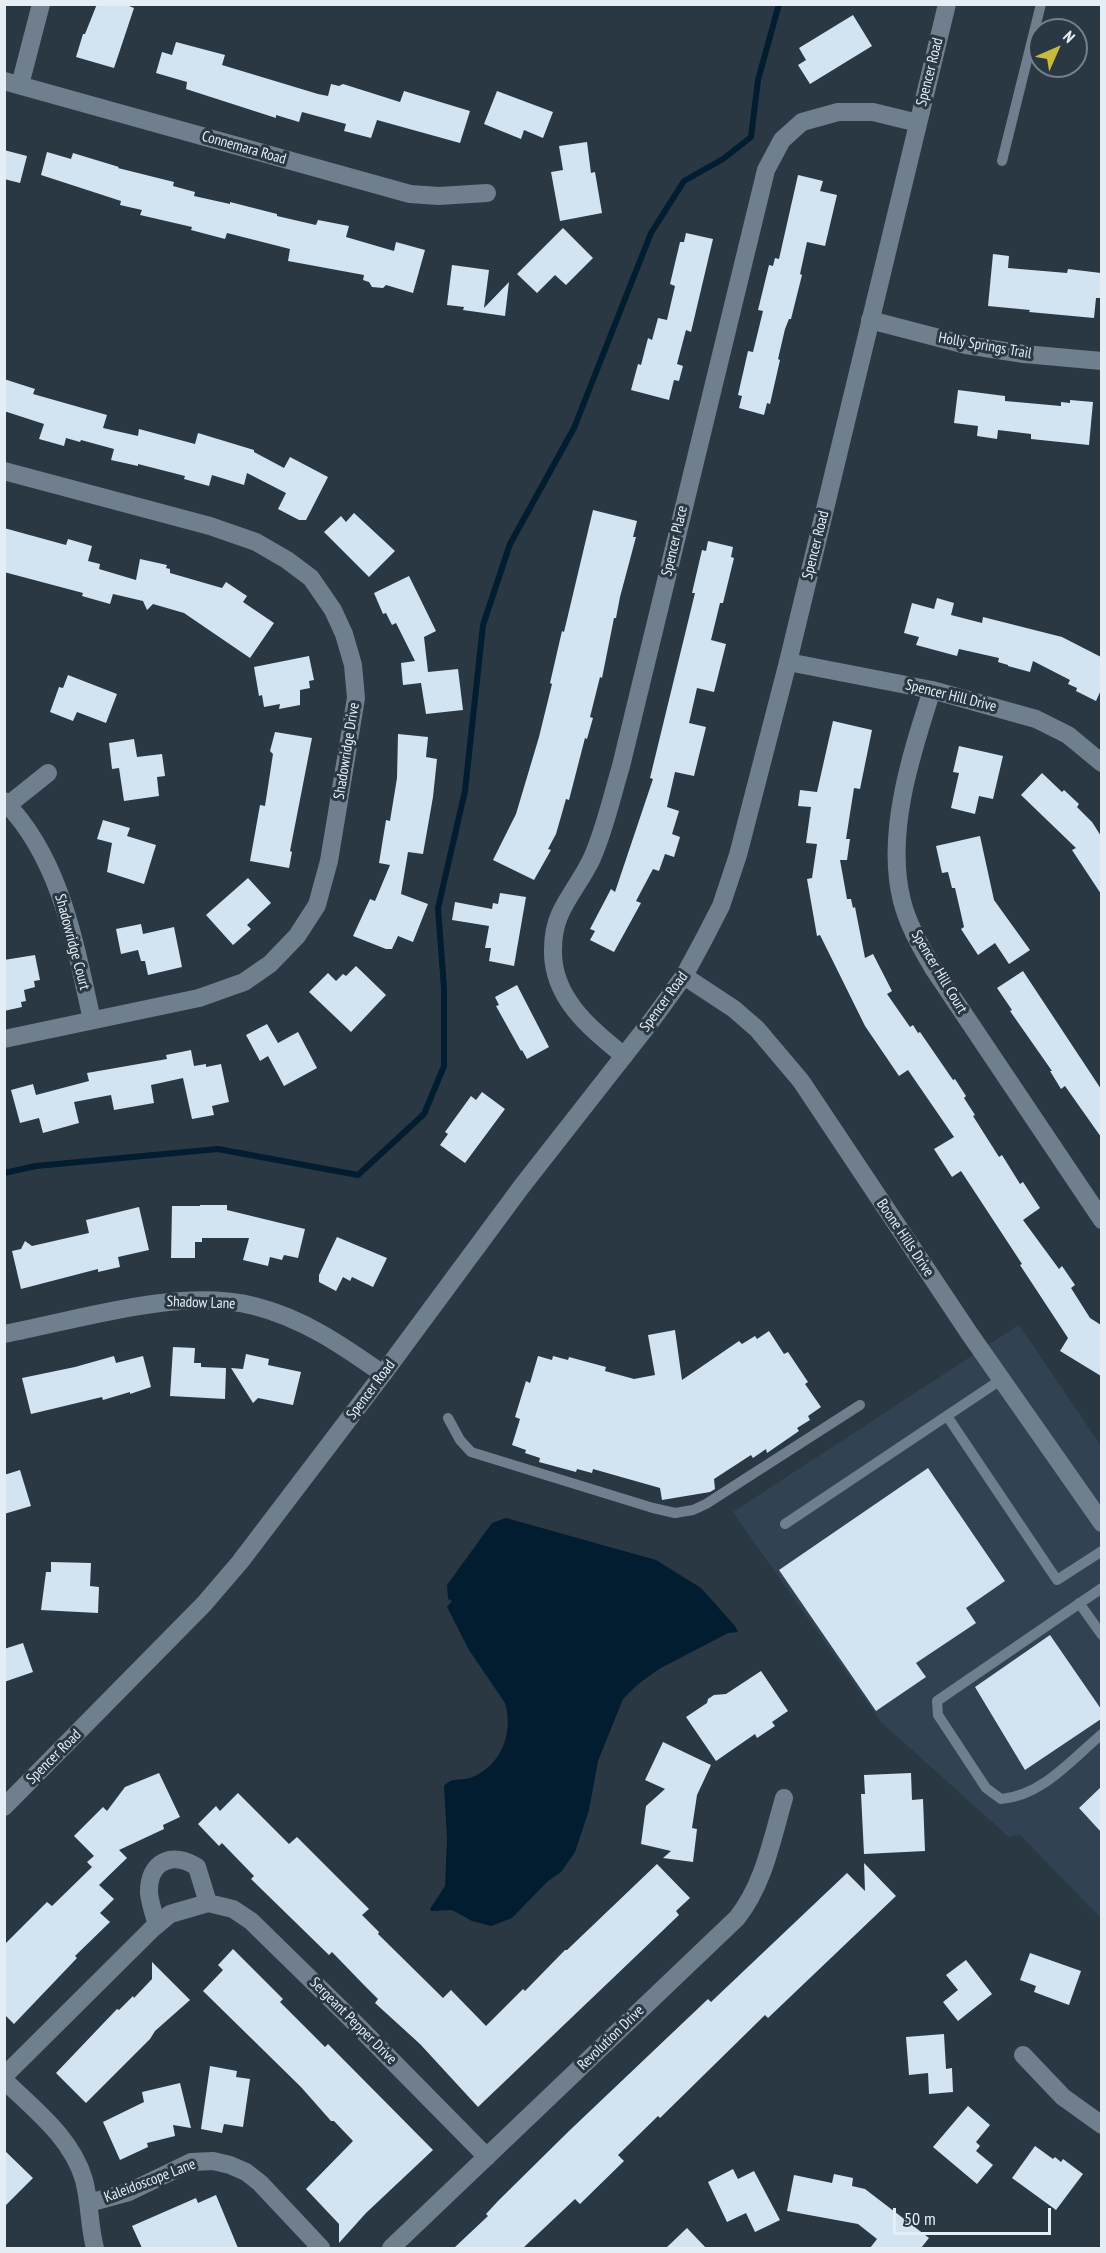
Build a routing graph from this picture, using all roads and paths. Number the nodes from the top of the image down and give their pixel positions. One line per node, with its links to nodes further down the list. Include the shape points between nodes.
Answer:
1 (41, 4): 4 (street)
2 (947, 4): 5 (street, Spencer Road)
3 (1041, 4): 6 (lane)
4 (12, 83): 7 (street, Connemara Road, via 410,194)
5 (918, 123): 8 (street, Spencer Road); 19 (street, Spencer Place, via 873,112 838,112 802,123 782,140 766,170 621,766 593,855 559,915 553,937 555,974 567,999 590,1028)
6 (1002, 161)
7 (487, 193)
8 (870, 320): 9 (street, Holly Springs Trail, via 966,345); 11 (street, Spencer Road)
9 (1101, 361)
10 (4, 471): 17 (street, Shadowridge Drive, via 256,542 311,578 333,610 353,665 356,698 329,861 317,905 297,936 270,964 244,982 199,998)
11 (788, 662): 12 (street, Spencer Hill Drive); 16 (street, Spencer Road, via 738,855 721,906)
12 (932, 690): 13 (street, Spencer Hill Drive, via 1036,718 1068,735); 20 (street, Spencer Hill Court, via 916,739 896,834 902,902 933,968)
13 (1101, 763)
14 (48, 773): 15 (street, Shadowridge Court)
15 (6, 803): 17 (street, Shadowridge Court, via 55,880 71,927)
16 (684, 976): 19 (street, Spencer Road); 23 (street, Boone Hills Drive, via 734,1009 783,1058)
17 (92, 1020): 18 (street, Shadowridge Drive)
18 (4, 1040)
19 (624, 1056): 22 (street, Spencer Road)
20 (1101, 1220)
21 (4, 1334): 22 (street, Shadow Lane, via 159,1302 253,1305 337,1341)
22 (383, 1374): 35 (street, Spencer Road, via 204,1604)
23 (1002, 1379): 25 (lane); 27 (street, Boone Hills Drive)
24 (860, 1405): 26 (lane, via 724,1494 693,1510 675,1513 471,1452)
25 (947, 1416): 28 (lane); 29 (lane, via 1057,1580)
26 (448, 1418)
27 (1098, 1512)
28 (785, 1524)
29 (1101, 1551)
30 (1101, 1588): 31 (lane)
31 (1079, 1604): 32 (lane); 33 (lane, via 937,1701 938,1715 986,1788 1001,1799 1018,1797 1067,1767)
32 (1101, 1635)
33 (1101, 1734)
34 (784, 1798): 41 (street, Revolution Drive, via 758,1885 737,1918)
35 (4, 1807)
36 (208, 1903): 37 (street, via 170,1914); 37 (street, via 197,1867 181,1858 166,1861 151,1876 149,1893); 41 (street, Sergeant Pepper Drive, via 233,1909 251,1921)
37 (157, 1925): 39 (street)
38 (1023, 2055): 40 (street, via 1063,2097)
39 (4, 2078): 42 (street, via 76,2157)
40 (1101, 2125)
41 (487, 2157): 45 (street, Revolution Drive)
42 (89, 2203): 43 (street); 44 (street, Kaleidoscope Lane, via 129,2192 191,2162 213,2161 246,2172 260,2183)
43 (94, 2248)
44 (321, 2248)
45 (392, 2248)

